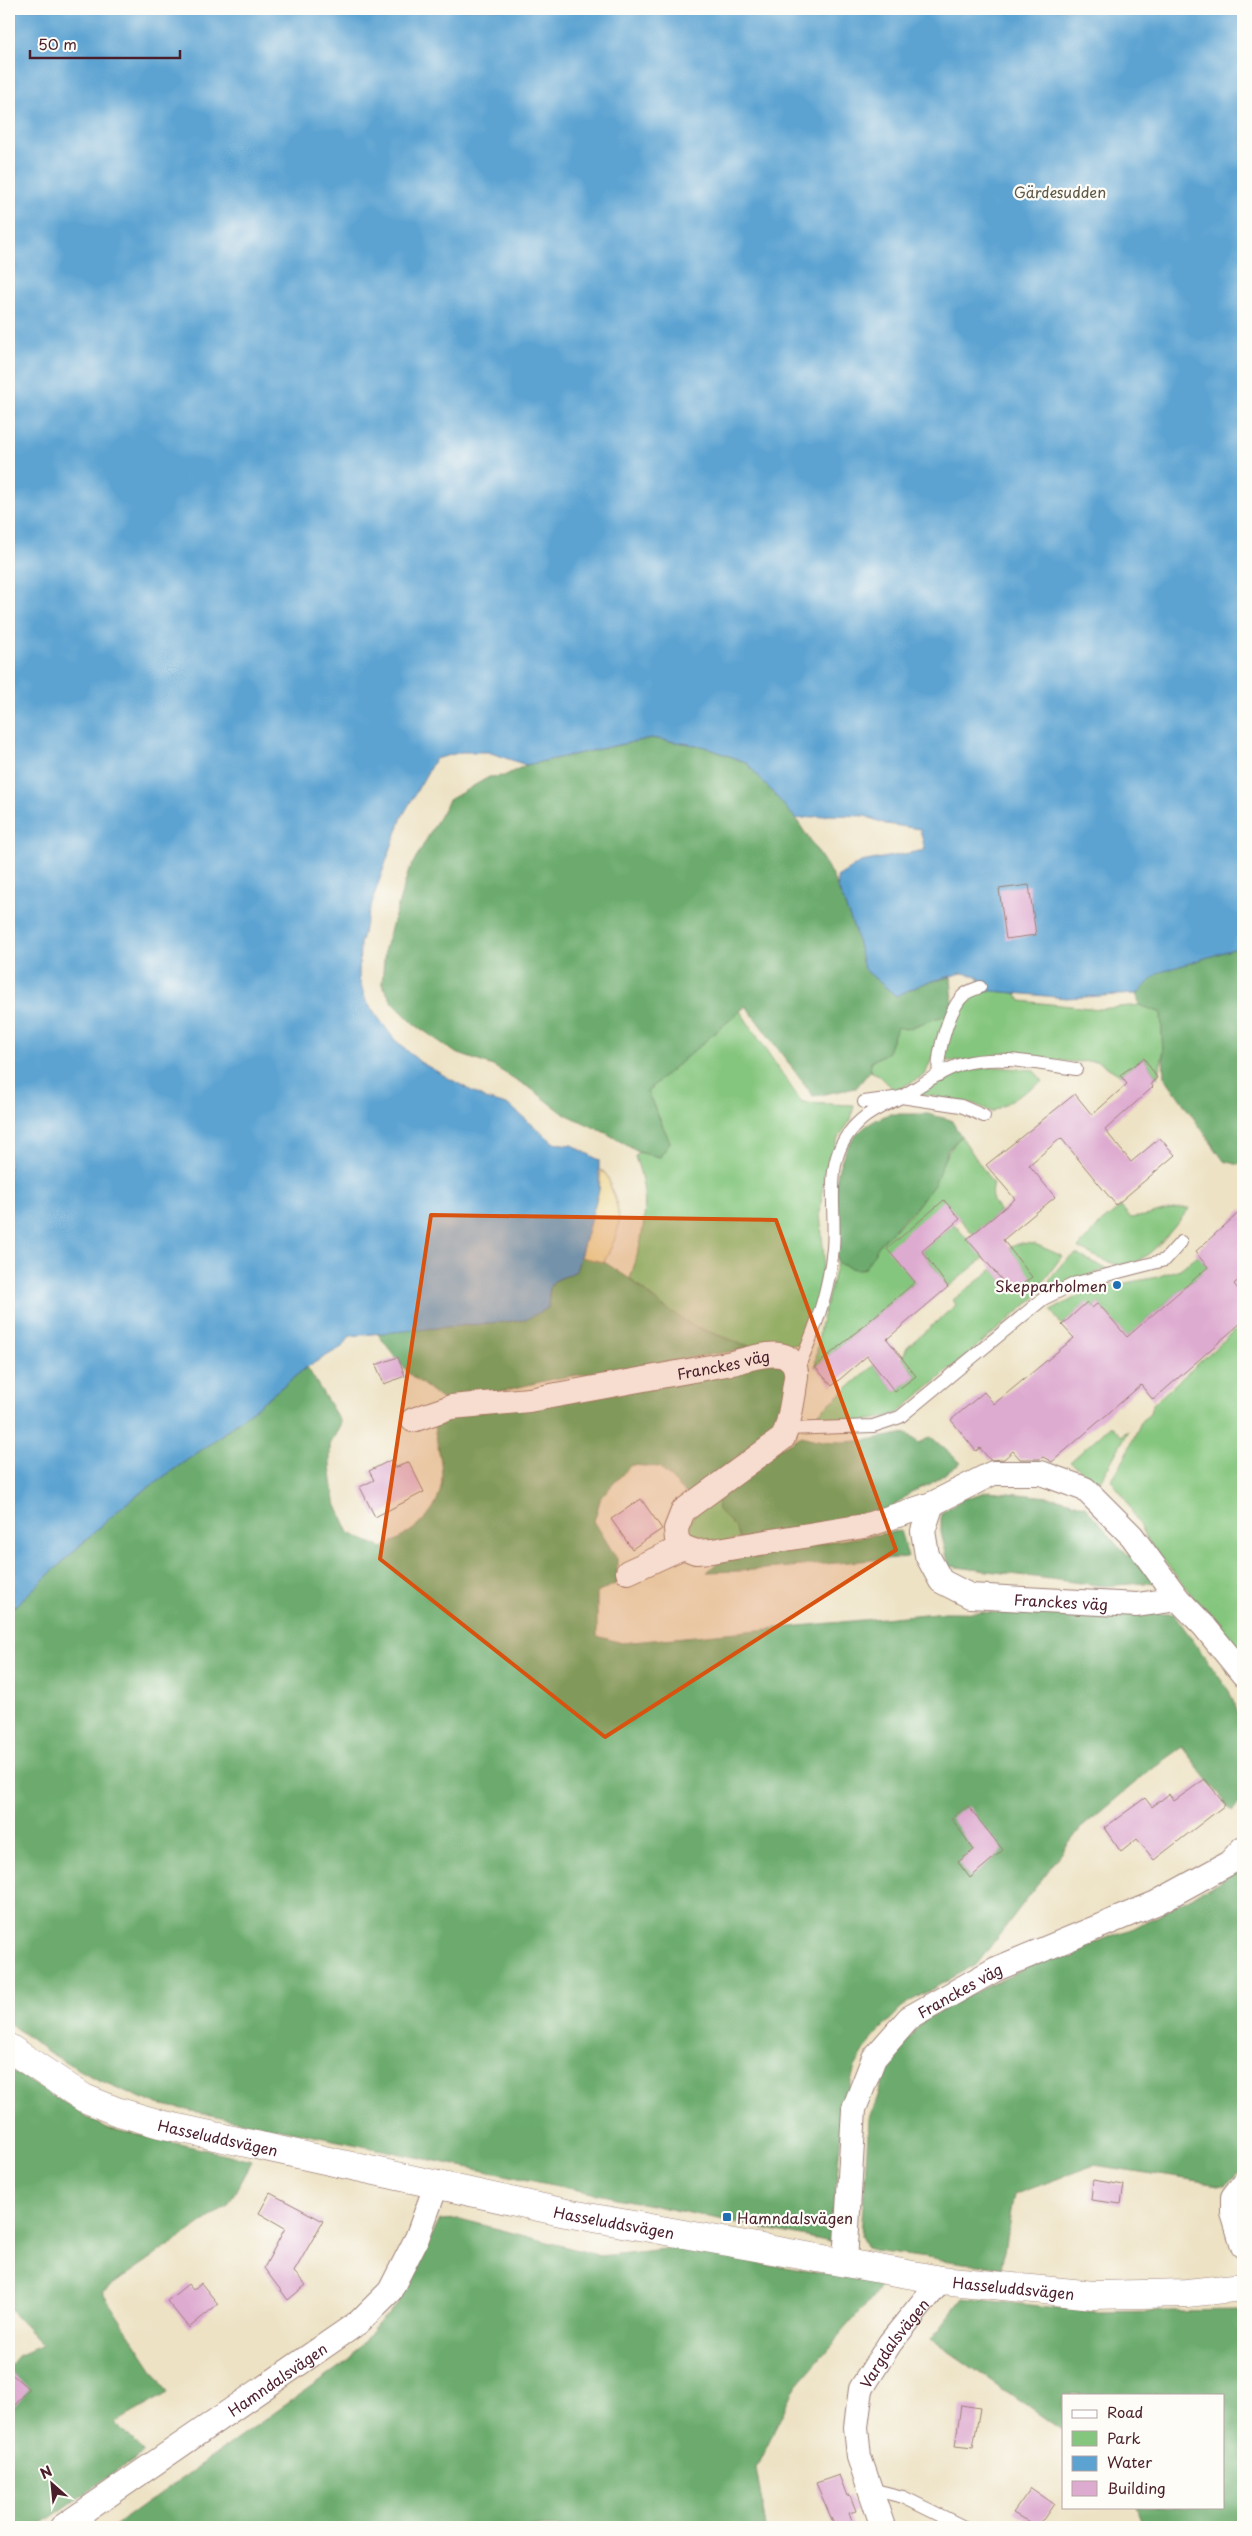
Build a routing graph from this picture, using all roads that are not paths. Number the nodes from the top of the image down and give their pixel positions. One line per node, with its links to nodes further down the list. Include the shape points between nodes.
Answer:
1 (980, 987): 3 (lane, via 966,993 952,1014 937,1062)
2 (1076, 1069): 3 (lane, via 995,1060 961,1064)
3 (939, 1075): 4 (lane)
4 (900, 1097): 5 (lane); 6 (lane, via 961,1106); 8 (lane, via 862,1119 843,1143 833,1166 833,1248 828,1281 810,1344)
5 (864, 1102)
6 (984, 1116)
7 (1181, 1242): 10 (lane, via 1165,1260 1076,1284 1044,1299 900,1417 873,1426)
8 (796, 1372): 9 (street, Franckes väg, via 792,1361 781,1355 764,1355 529,1400 451,1407); 10 (street)
9 (413, 1420)
10 (787, 1429): 12 (street, via 783,1438 757,1459 683,1511 676,1529 677,1540)
11 (932, 1504): 12 (street, via 864,1526 712,1551 696,1552); 14 (street, via 993,1472 1041,1473 1085,1489 1132,1536); 14 (street, Franckes väg, via 923,1531 927,1555 941,1581 970,1596 1137,1605)
12 (684, 1547): 13 (street)
13 (628, 1572)
14 (1178, 1598): 15 (street)
15 (1243, 1674)
16 (1243, 1848): 21 (street, Franckes väg, via 1229,1863 1156,1903 996,1969 909,2018 874,2058 854,2109)
17 (9, 2048): 18 (street, Hasseluddsvägen, via 84,2098 116,2111 160,2124)
18 (437, 2183): 21 (street, Hasseluddsvägen, via 566,2213); 25 (street, Hamndalsvägen, via 417,2238 390,2291 359,2322)
19 (1243, 2184): 20 (street, via 1233,2197 1233,2213)
20 (1243, 2246)
21 (844, 2262): 22 (street, Hasseluddsvägen)
22 (941, 2280): 23 (street, Hasseluddsvägen, via 1094,2295 1187,2293); 24 (street, Vargdalsvägen, via 890,2343 862,2389 856,2427 860,2457)
23 (1243, 2286)
24 (870, 2489): 26 (street, Vargdalsvägen); 27 (lane, via 904,2496)
25 (62, 2527)
26 (883, 2527)
27 (964, 2527)

